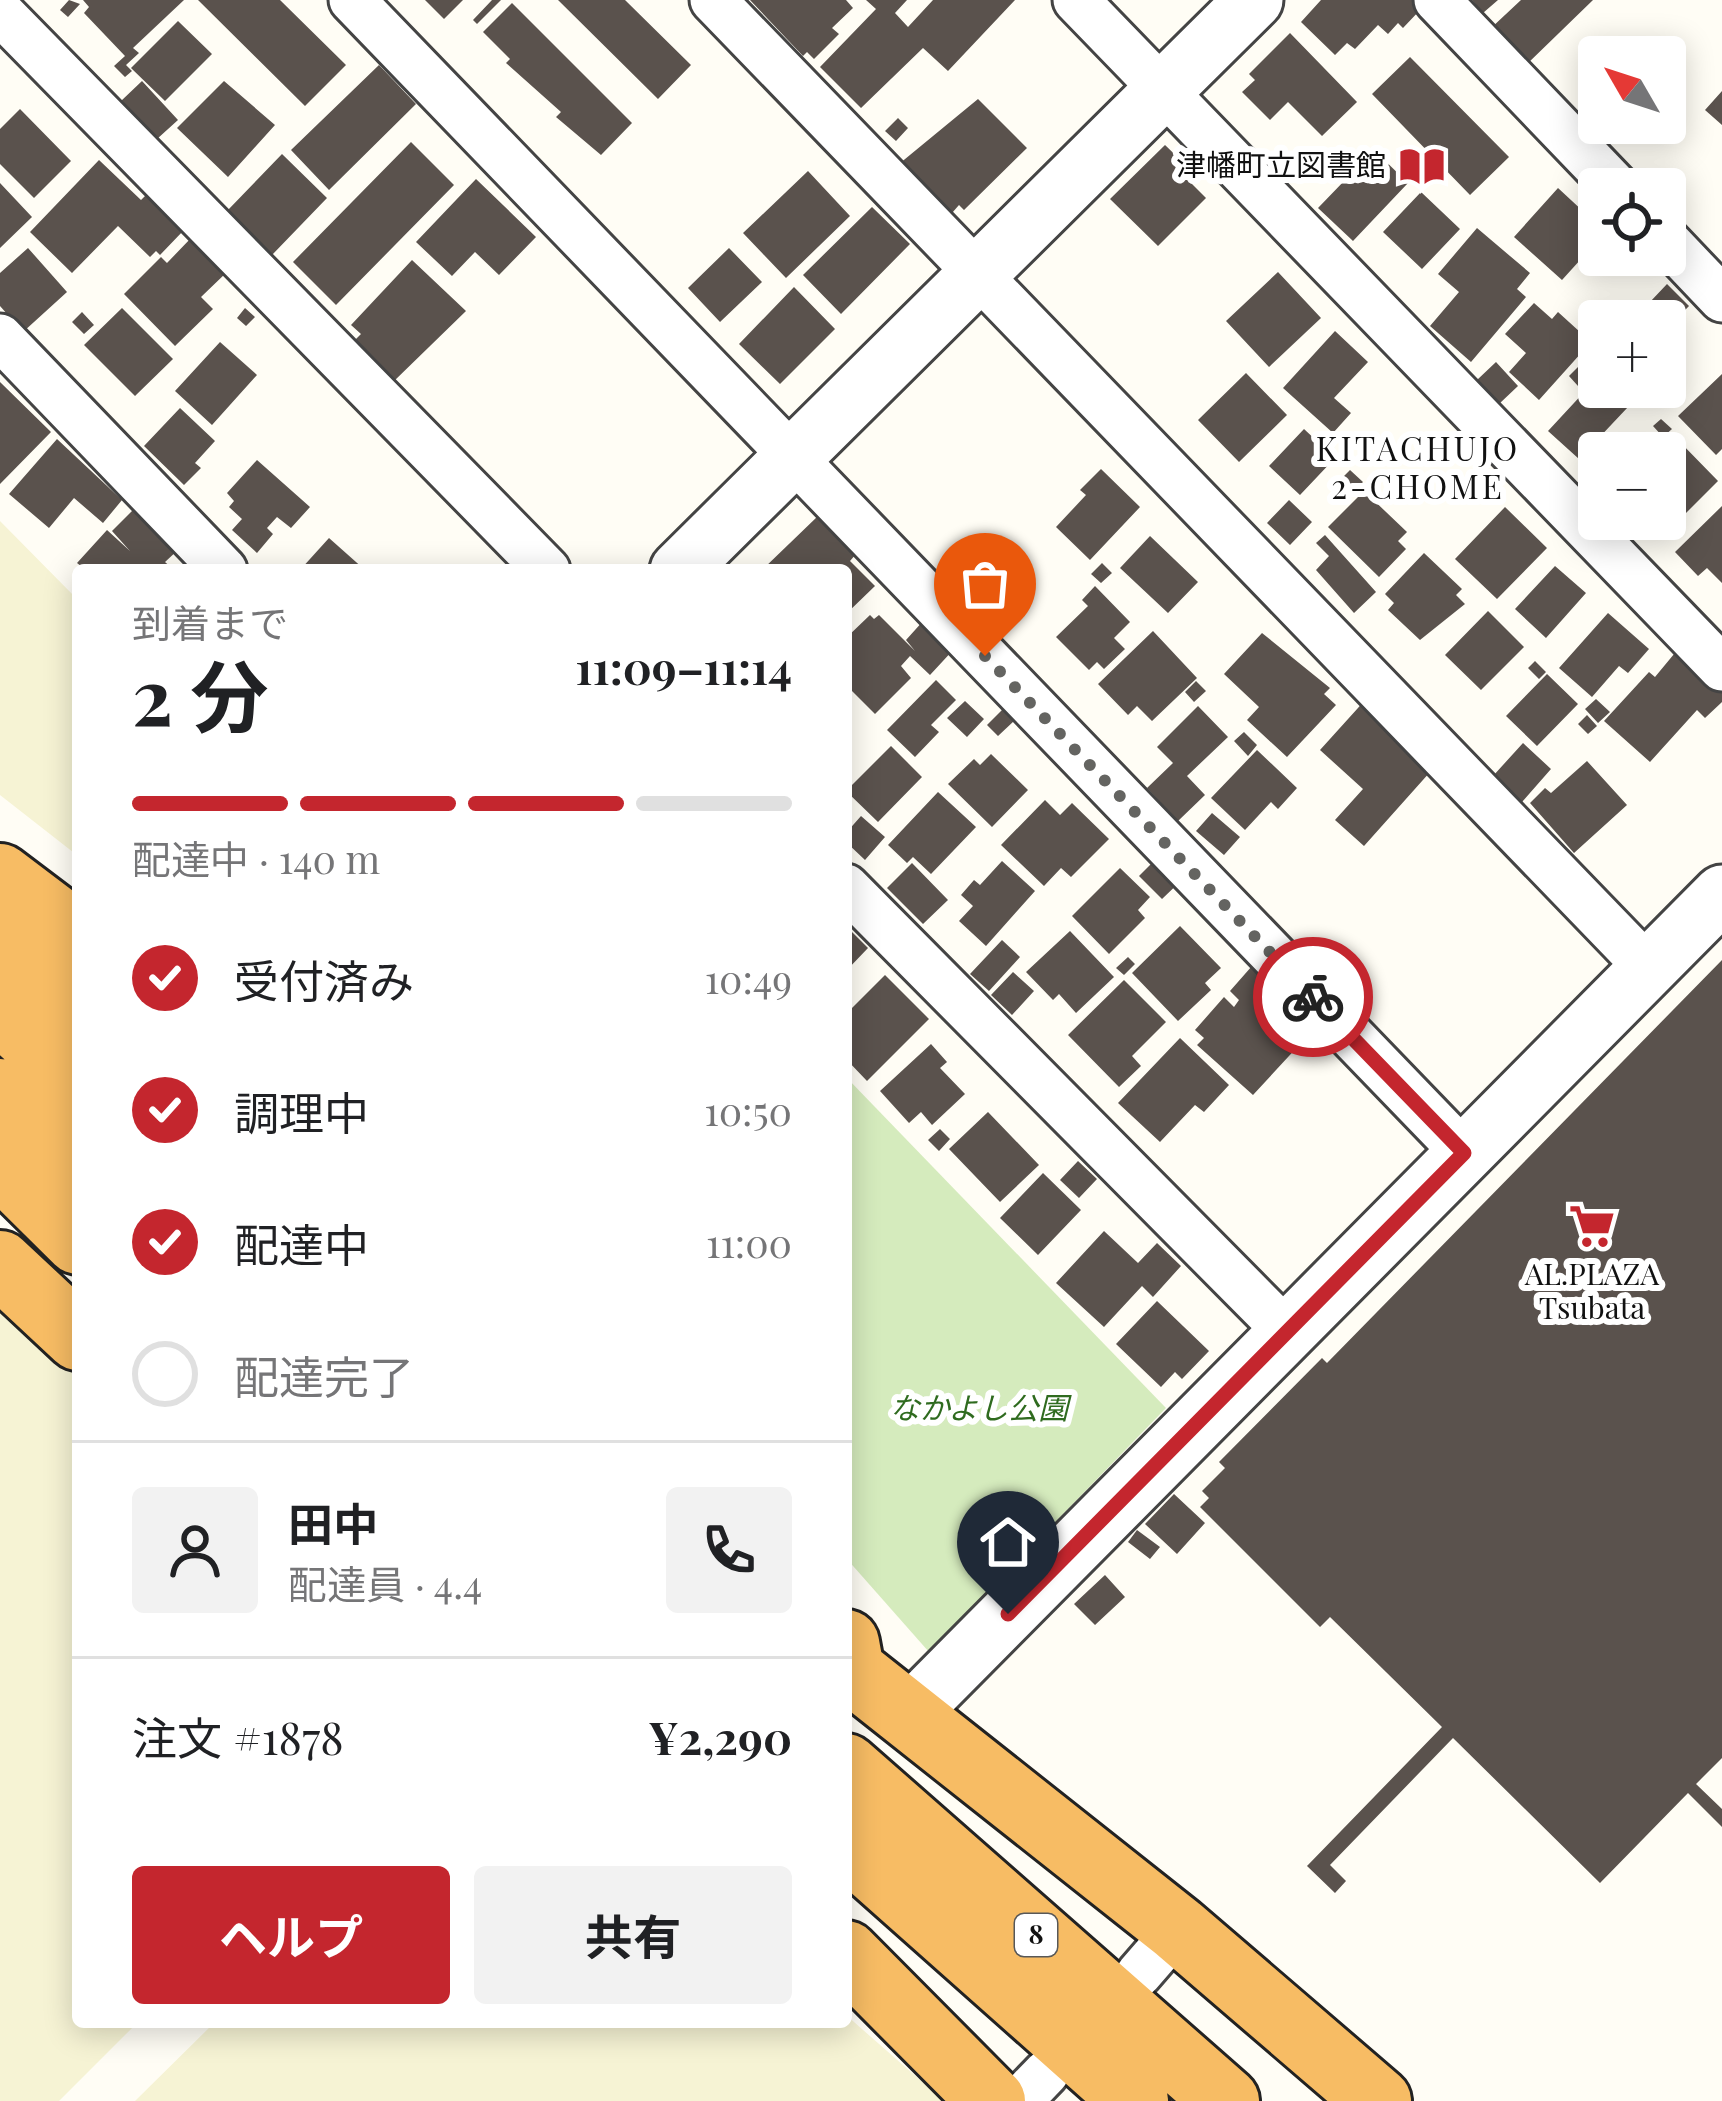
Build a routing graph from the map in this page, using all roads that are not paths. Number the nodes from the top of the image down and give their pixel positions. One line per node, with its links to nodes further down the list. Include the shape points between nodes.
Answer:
1 (352, 0): 13 (street)
2 (713, 0): 10 (street)
3 (1076, 0): 7 (street)
4 (1254, 0): 7 (street)
5 (1437, 0): 8 (street)
6 (0, 12): 15 (street)
7 (1163, 90): 10 (street); 17 (street)
8 (1598, 168)
9 (1686, 261): 11 (street)
10 (978, 274): 13 (street); 23 (street)
11 (1722, 298)
12 (0, 337): 14 (street)
13 (794, 457): 16 (street); 28 (street)
14 (218, 564)
15 (542, 564)
16 (685, 564)
17 (1722, 668)
18 (0, 877): 21 (highway)
19 (852, 893): 32 (street)
20 (1722, 894): 23 (street)
21 (72, 931)
22 (0, 945): 24 (highway)
23 (1648, 968): 28 (street)
24 (72, 1003)
25 (0, 1011): 26 (highway)
26 (72, 1076)
27 (0, 1092): 29 (highway)
28 (1464, 1153): 32 (street)
29 (72, 1157)
30 (21, 1226): 31 (highway)
31 (72, 1325)
32 (1286, 1331): 34 (street)
33 (852, 1664): 34 (highway)
34 (907, 1716): 41 (highway, via 1158,1952)
35 (852, 1773): 40 (highway, 8)
36 (852, 1849): 39 (highway, 8)
37 (852, 1959): 38 (highway)
38 (1019, 2092)
39 (1136, 2101)
40 (1226, 2101)
41 (1378, 2101)

